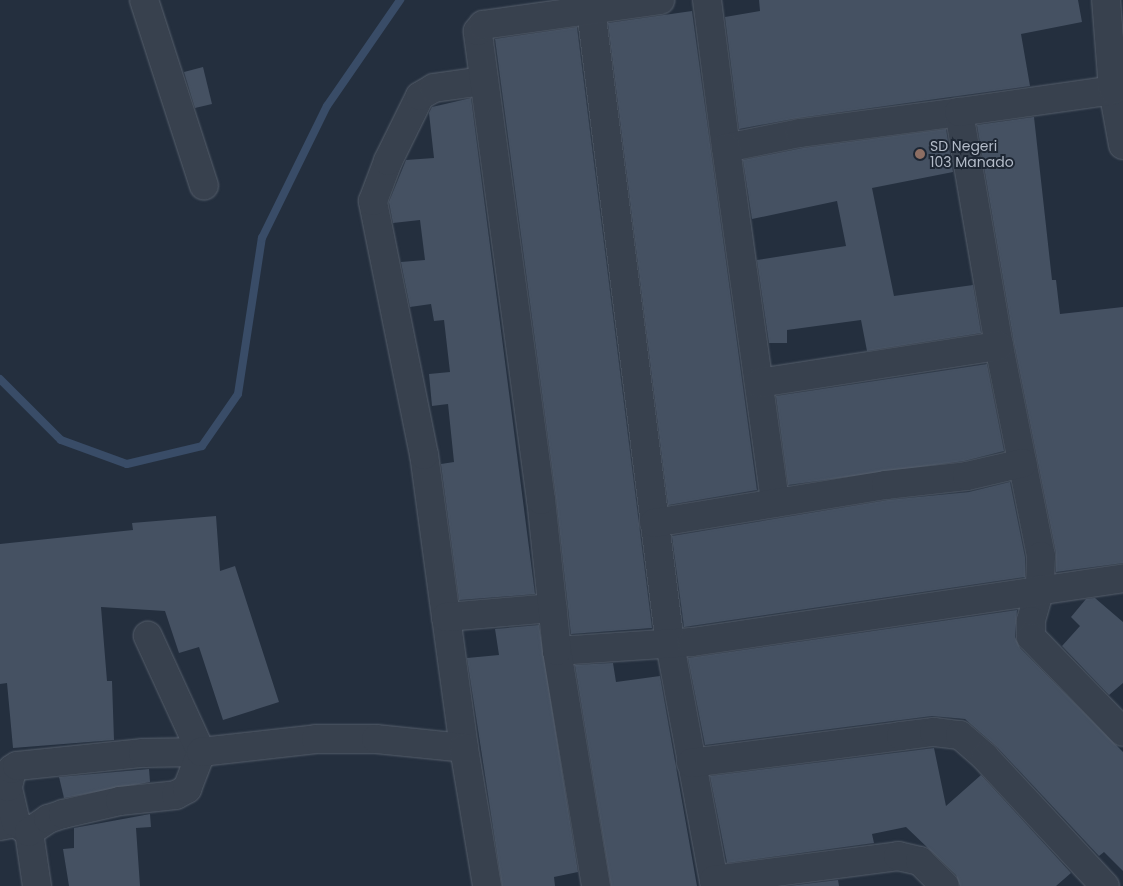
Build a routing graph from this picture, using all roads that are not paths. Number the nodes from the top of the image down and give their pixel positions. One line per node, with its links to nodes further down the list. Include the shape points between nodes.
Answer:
1 (144, 0): 12 (street)
2 (660, 0): 6 (street)
3 (706, 0): 11 (street)
4 (1106, 0): 8 (street)
5 (533, 9): 6 (street); 7 (street, via 480,27)
6 (591, 10): 17 (street)
7 (483, 81): 20 (street, via 541,500); 21 (street, via 434,88 420,96 388,161 373,201 424,455)
8 (1114, 90): 9 (street); 10 (street)
9 (960, 112): 11 (street, via 800,133); 13 (street)
10 (1123, 145)
11 (726, 148): 14 (street)
12 (204, 186)
13 (999, 346): 14 (street); 15 (street)
14 (760, 383): 16 (street)
15 (1023, 463): 16 (street, via 966,476); 19 (street, via 1040,556)
16 (776, 503): 17 (street)
17 (654, 523): 23 (street)
18 (1123, 578): 19 (street)
19 (1040, 589): 23 (street); 25 (street, via 1030,627 1033,640)
20 (552, 608): 21 (street); 24 (street)
21 (446, 617): 26 (street)
22 (148, 636): 27 (street)
23 (670, 644): 24 (street); 28 (street)
24 (557, 651): 33 (street)
25 (1123, 732)
26 (464, 748): 27 (street, via 376,739 316,739); 32 (street)
27 (201, 752): 29 (street, via 187,789 176,795 120,801); 29 (street, via 143,753 17,766 9,776 8,787)
28 (691, 763): 30 (street); 35 (street, via 934,732 960,735 974,745)
29 (15, 827): 31 (street)
30 (714, 883): 34 (street, via 898,856 920,861)
31 (37, 886)
32 (487, 886)
33 (596, 886)
34 (945, 886)
35 (1105, 886)

